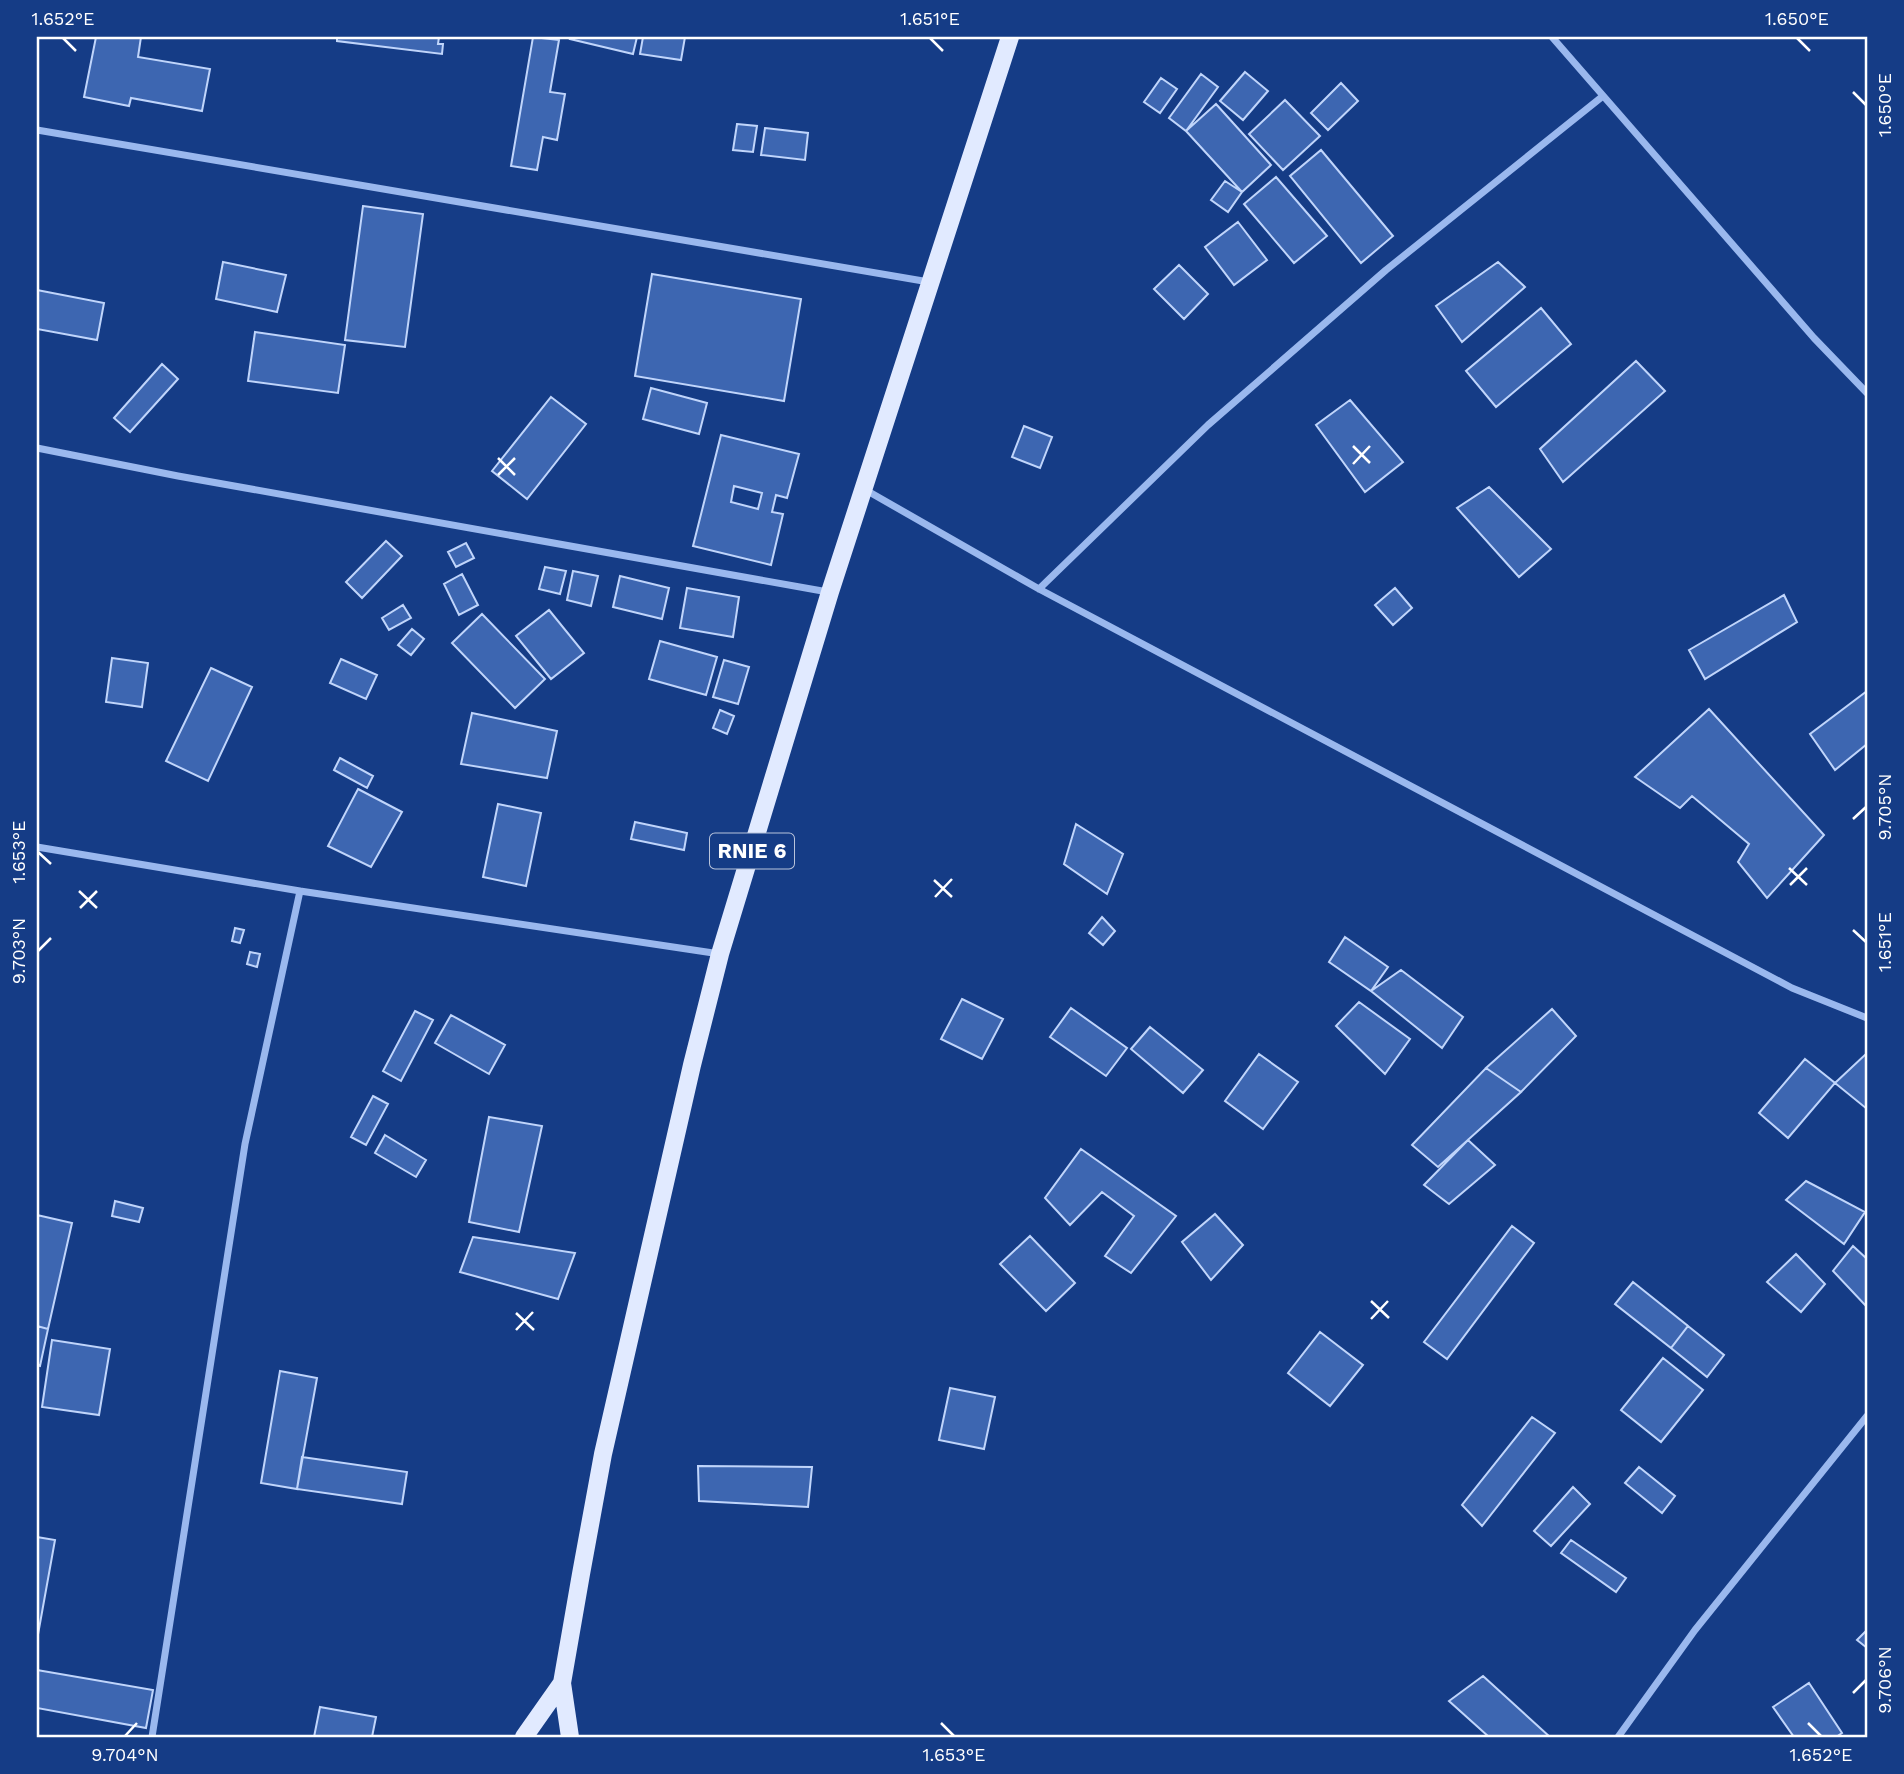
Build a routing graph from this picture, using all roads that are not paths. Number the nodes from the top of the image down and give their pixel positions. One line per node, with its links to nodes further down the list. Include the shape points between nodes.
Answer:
1 (1010, 37): 5 (main road, RNIE 6)
2 (1552, 37): 3 (street)
3 (1603, 96): 6 (street); 9 (street, via 1386,270 1208,425)
4 (37, 130): 5 (street)
5 (929, 282): 8 (main road, RNIE 6)
6 (1867, 393)
7 (37, 448): 10 (street)
8 (863, 489): 9 (street); 10 (main road, RNIE 6)
9 (1039, 589): 14 (street, via 1792,988)
10 (830, 592): 13 (main road, RNIE 6)
11 (37, 847): 12 (street)
12 (300, 891): 13 (street); 17 (street, via 245,1144)
13 (720, 954): 16 (main road, RNIE 6, via 603,1454)
14 (1867, 1018)
15 (1867, 1416): 20 (street, via 1695,1630)
16 (562, 1683): 18 (main road, RNIE 6); 19 (main road, RNIE 6)
17 (152, 1737)
18 (524, 1737)
19 (570, 1737)
20 (1618, 1737)

